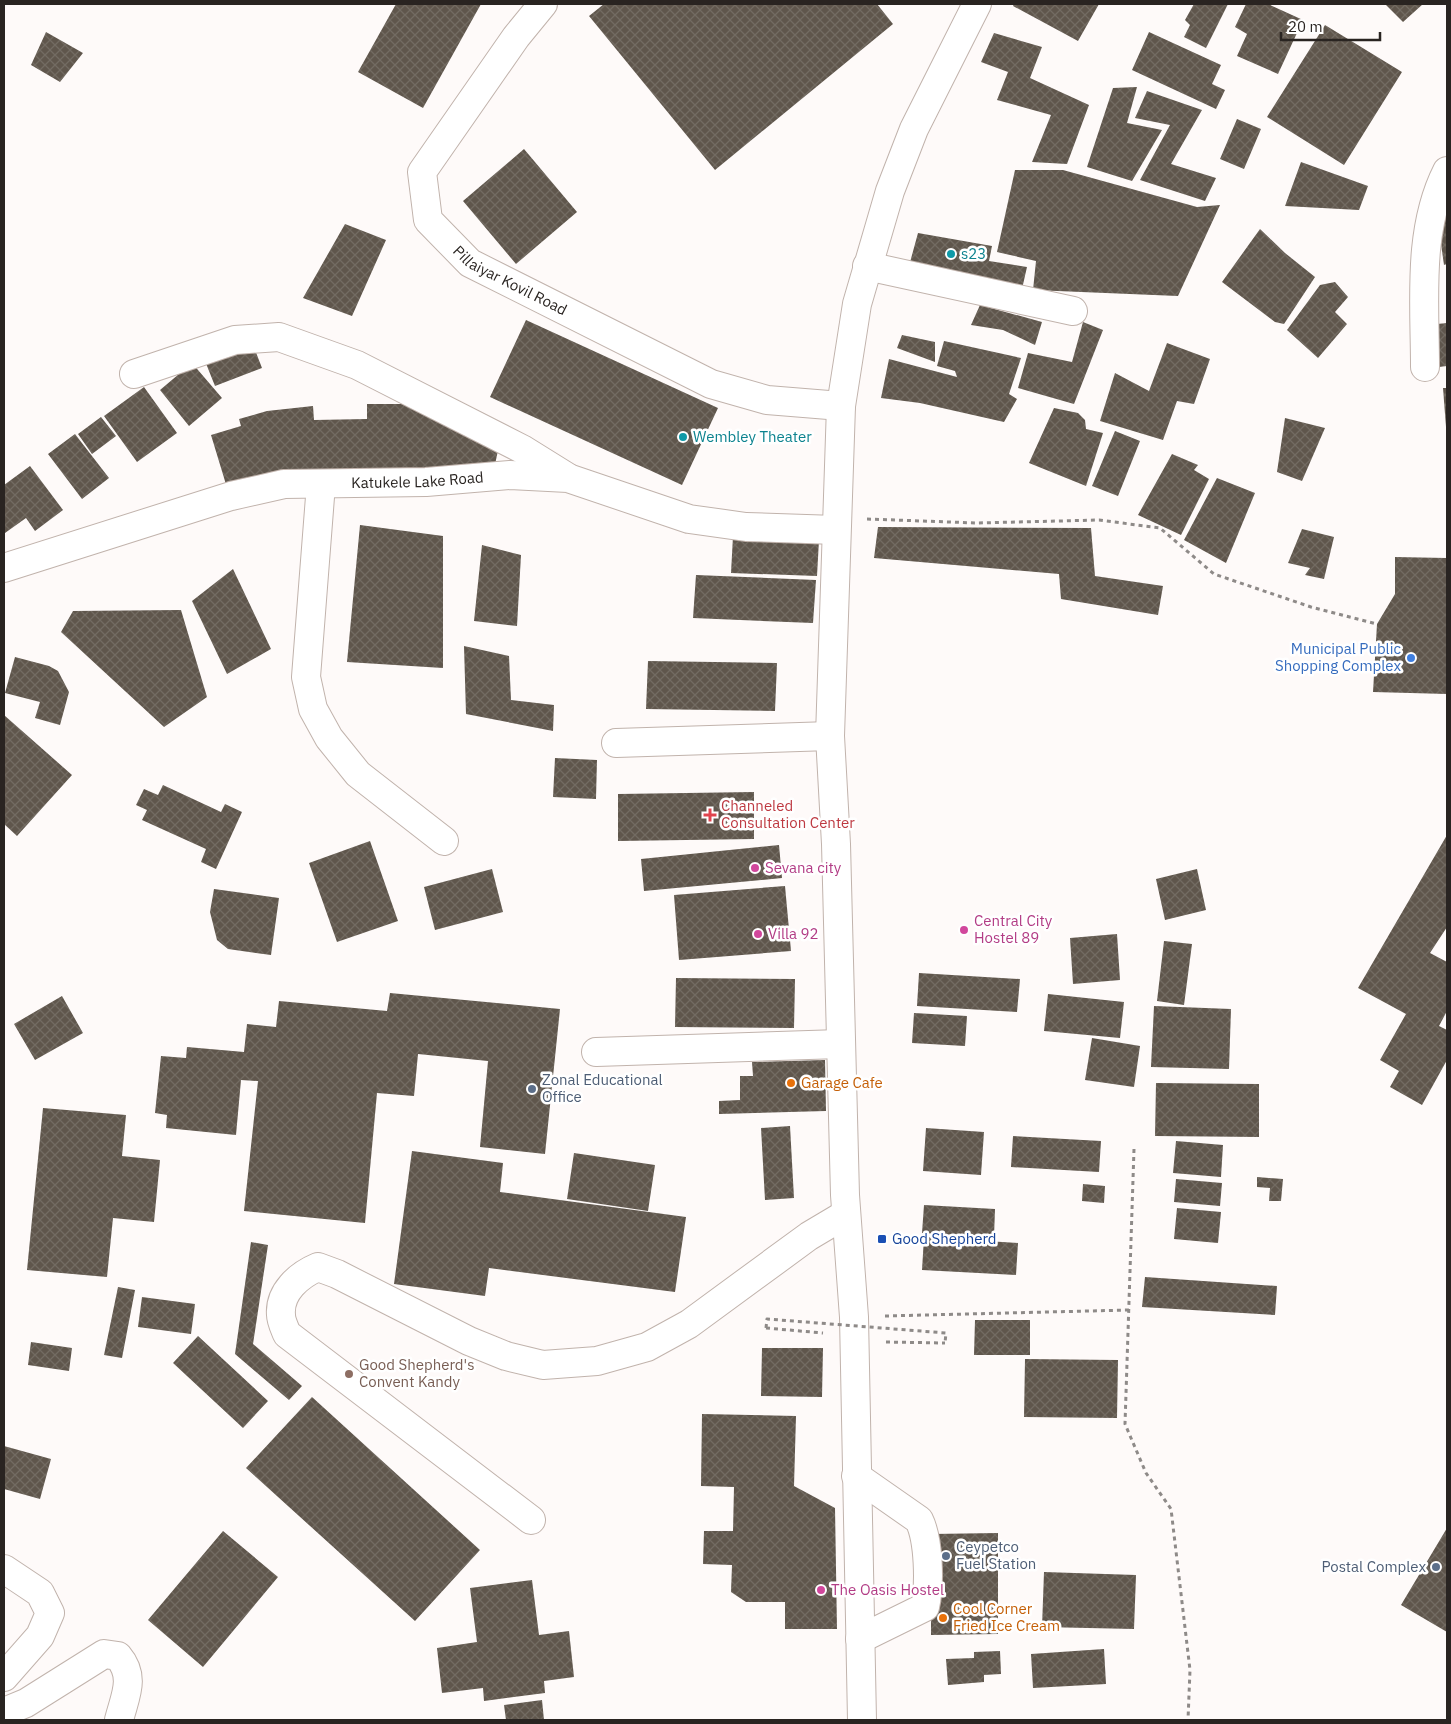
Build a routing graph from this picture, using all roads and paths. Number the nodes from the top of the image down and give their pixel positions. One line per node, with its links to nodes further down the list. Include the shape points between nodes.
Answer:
1 (543, 4): 8 (main road, Pillaiyar Kovil Road, via 516,37 422,172 428,220 470,263 711,384 768,400)
2 (977, 4): 4 (main road, via 914,130 890,191)
3 (1447, 171): 6 (main road, via 1438,188 1426,246)
4 (867, 266): 5 (main road); 8 (main road, via 857,304)
5 (1072, 311)
6 (1425, 367)
7 (134, 374): 9 (main road, via 236,340 279,337 357,365 522,449)
8 (842, 406): 11 (main road)
9 (568, 478): 10 (main road, Katukele Lake Road, via 510,475 426,482); 11 (main road, Katukele Lake Road, via 689,519 746,528)
10 (321, 484): 12 (main road, Katukele Lake Road, via 284,484 231,496); 16 (main road, via 306,677 313,709 329,738 358,774)
11 (836, 524): 13 (path, via 1099,520 1160,528 1214,574 1311,607); 14 (main road)
12 (4, 568)
13 (1377, 624)
14 (830, 736): 15 (main road); 17 (main road)
15 (616, 743)
16 (444, 841)
17 (840, 1044): 18 (main road); 20 (main road)
18 (596, 1052)
19 (1134, 1149): 21 (path)
20 (846, 1214): 22 (main road); 26 (main road, via 810,1236 689,1324 647,1347 597,1361 543,1365 506,1356 469,1341 338,1274 318,1267 301,1275 284,1296 281,1315 287,1334)
21 (1129, 1310): 22 (path); 33 (path, via 1125,1424 1146,1473 1171,1509 1190,1670)
22 (854, 1317): 25 (main road)
23 (810, 1331): 24 (path, bridge, via 766,1328 768,1319 946,1333 945,1343)
24 (906, 1342)
25 (856, 1476): 28 (main road); 28 (main road, via 919,1520 925,1532 927,1596 925,1607)
26 (531, 1520)
27 (4, 1569): 29 (main road, via 40,1593 50,1613 40,1636)
28 (860, 1639): 32 (main road)
29 (4, 1677)
30 (4, 1712): 31 (main road, via 26,1703 104,1654 118,1656 127,1666 129,1675)
31 (120, 1720)
32 (862, 1720)
33 (1188, 1720)

